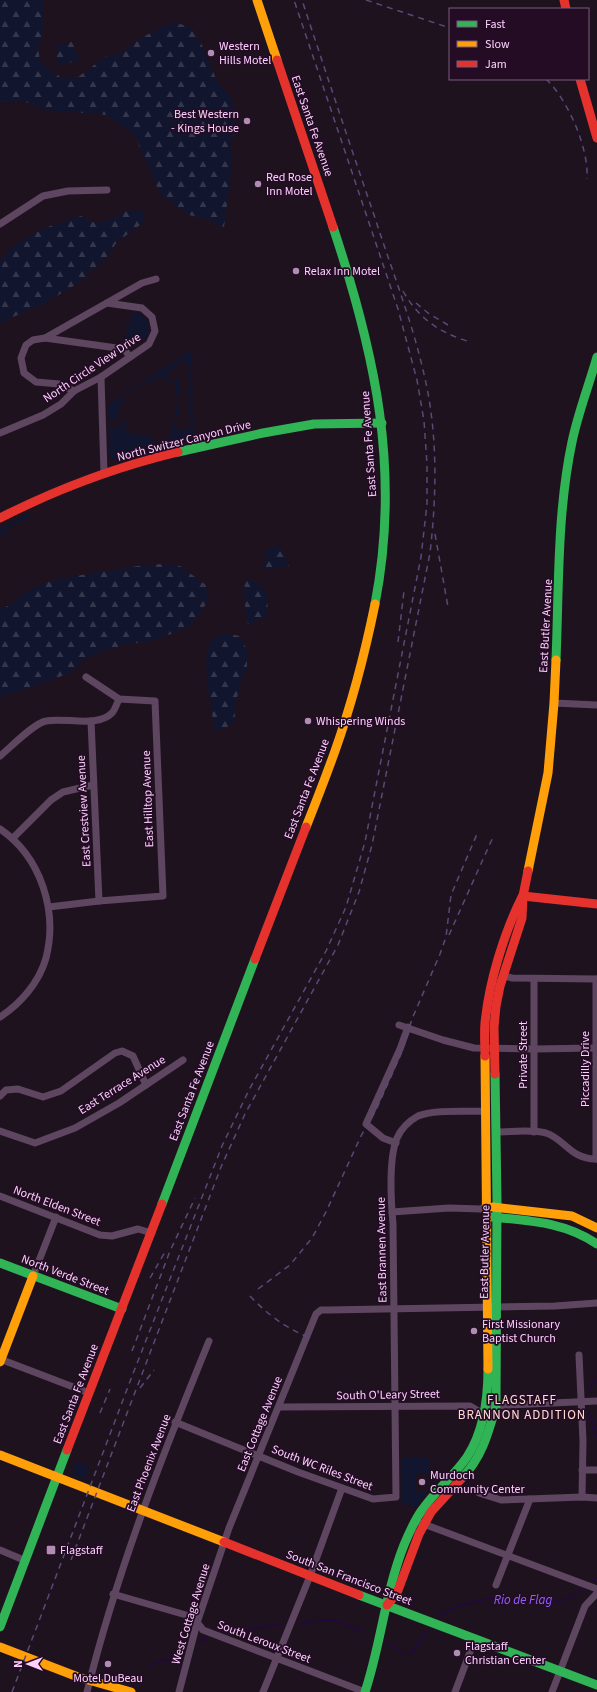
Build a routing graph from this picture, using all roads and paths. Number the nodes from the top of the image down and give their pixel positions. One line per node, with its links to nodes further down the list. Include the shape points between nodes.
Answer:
1 (257, 0): 13 (main road, East Santa Fe Avenue, via 359,308 371,353)
2 (580, 80): 3 (main road)
3 (597, 138)
4 (107, 190): 5 (street, via 68,191 43,196)
5 (0, 224)
6 (156, 279): 7 (street, via 142,283)
7 (107, 303): 8 (street); 9 (street, North Circle View Drive, via 142,308 152,318 155,331 149,344)
8 (45, 338): 9 (street, via 124,349); 12 (street, via 33,340 26,345 21,358 24,373 36,382 59,384)
9 (130, 357): 11 (street, North Circle View Drive)
10 (597, 357): 19 (main road, East Butler Avenue, via 572,441 566,481 561,531)
11 (101, 377): 12 (street, North Circle View Drive); 15 (street)
12 (74, 391): 14 (street, North Circle View Drive, via 43,415)
13 (382, 423): 15 (main road, North Switzer Canyon Drive, via 314,424 263,433); 58 (main road, East Santa Fe Avenue, via 386,495 382,559 372,623 351,702 335,751)
14 (0, 432)
15 (104, 473): 16 (main road, North Switzer Canyon Drive, via 38,499)
16 (0, 518)
17 (86, 677): 18 (street)
18 (119, 699): 21 (street, via 113,713); 27 (street, East Hilltop Avenue, via 155,701 163,896)
19 (554, 703): 20 (street); 26 (main road, East Butler Avenue, via 548,773)
20 (597, 705)
21 (91, 721): 22 (street, via 46,721 33,728); 23 (street, East Crestview Avenue)
22 (0, 756)
23 (93, 785): 25 (street, via 63,792 51,800); 27 (street, East Crestview Avenue)
24 (0, 829): 25 (street)
25 (13, 838): 29 (street, via 28,855 40,877)
26 (523, 896): 28 (main road); 30 (main road, East Butler Avenue, via 522,918); 37 (main road, East Butler Avenue, via 514,913 491,988 486,1012)
27 (99, 900): 29 (street)
28 (597, 904)
29 (49, 907): 33 (street, via 46,959 35,983 21,1001)
30 (504, 976): 31 (street); 38 (main road, East Butler Avenue, via 496,1006)
31 (534, 979): 32 (street); 39 (street, Private Street)
32 (596, 980): 36 (street, Piccadilly Drive)
33 (0, 1018)
34 (399, 1025): 35 (street)
35 (408, 1027): 37 (street, via 443,1040); 47 (street, via 366,1124 383,1138)
36 (596, 1048): 39 (street); 48 (street, Piccadilly Drive)
37 (484, 1049): 38 (street); 43 (main road, East Butler Avenue)
38 (494, 1049): 39 (street); 45 (main road, East Butler Avenue)
39 (534, 1049): 46 (street, Private Street)
40 (183, 1060): 41 (street, East Terrace Avenue)
41 (146, 1085): 42 (street, via 133,1056 122,1051 115,1053 61,1091 43,1097 18,1089 6,1090); 44 (street, East Terrace Avenue, via 75,1128 35,1143)
42 (0, 1096)
43 (486, 1111): 47 (street, via 429,1113 418,1116 402,1129); 50 (main road, East Butler Avenue)
44 (0, 1131)
45 (496, 1132): 46 (street); 51 (main road, East Butler Avenue)
46 (534, 1132): 48 (street, via 556,1138 567,1149)
47 (396, 1143): 52 (street, East Brannen Avenue, via 393,1159)
48 (596, 1159)
49 (0, 1196): 54 (street, North Elden Street)
50 (484, 1207): 51 (main road); 52 (street); 53 (main road, East Butler Avenue)
51 (497, 1207): 55 (main road, East Butler Avenue); 57 (main road, via 572,1216)
52 (392, 1212): 66 (street, East Brannen Avenue)
53 (487, 1216): 55 (main road); 64 (main road, East Butler Avenue)
54 (56, 1217): 58 (street, North Elden Street, via 91,1232 108,1236 138,1229); 62 (street)
55 (497, 1217): 56 (main road, via 547,1222); 64 (main road, East Butler Avenue)
56 (571, 1228): 59 (main road, via 584,1230); 60 (main road)
57 (597, 1228)
58 (152, 1233): 65 (main road, East Santa Fe Avenue)
59 (597, 1237)
60 (597, 1244)
61 (0, 1263): 62 (main road, North Verde Street)
62 (33, 1276): 65 (main road, North Verde Street); 69 (main road)
63 (597, 1303): 64 (street)
64 (492, 1307): 66 (street); 74 (main road, East Butler Avenue)
65 (122, 1310): 70 (main road, East Santa Fe Avenue)
66 (394, 1310): 73 (street, East Brannen Avenue); 75 (street, East Cottage Avenue, via 321,1310 316,1314)
67 (209, 1341): 76 (street, East Phoenix Avenue)
68 (579, 1354): 71 (street)
69 (0, 1360): 70 (street)
70 (89, 1393): 82 (main road, East Santa Fe Avenue)
71 (580, 1401): 72 (street); 74 (street); 80 (street)
72 (597, 1401)
73 (394, 1406): 75 (street, South O'Leary Street); 77 (street, South O'Leary Street, via 470,1406 480,1412); 85 (street, East Brannen Avenue)
74 (491, 1406): 77 (main road, East Butler Avenue); 91 (main road, East Butler Avenue, via 487,1439 478,1457)
75 (279, 1407): 79 (street, East Cottage Avenue)
76 (175, 1422): 79 (street, South WC Riles Street); 89 (street, East Phoenix Avenue)
77 (482, 1427): 90 (main road, East Butler Avenue, via 468,1456 422,1509)
78 (0, 1455): 82 (main road, South San Francisco Street)
79 (258, 1455): 83 (street, South WC Riles Street); 92 (street, East Cottage Avenue)
80 (582, 1470): 81 (street); 86 (street)
81 (597, 1470)
82 (58, 1477): 89 (main road, South San Francisco Street); 95 (main road, East Santa Fe Avenue)
83 (342, 1488): 85 (street, South WC Riles Street, via 373,1499); 96 (street)
84 (479, 1493): 88 (street, via 501,1500)
85 (396, 1497)
86 (582, 1497): 87 (street); 88 (street)
87 (597, 1498)
88 (530, 1499): 94 (street)
89 (143, 1510): 92 (main road, South San Francisco Street); 100 (street, East Phoenix Avenue)
90 (415, 1521): 91 (street); 101 (main road, East Butler Avenue, via 388,1590)
91 (424, 1524): 94 (street); 101 (main road, East Butler Avenue, via 397,1593)
92 (224, 1542): 96 (main road, South San Francisco Street); 102 (street, West Cottage Avenue)
93 (0, 1550): 95 (street)
94 (508, 1555): 97 (street); 98 (street)
95 (26, 1561): 103 (main road, East Santa Fe Avenue)
96 (310, 1576): 101 (main road, South San Francisco Street); 106 (street)
97 (496, 1585)
98 (597, 1589)
99 (597, 1593): 107 (street, via 585,1606)
100 (113, 1594): 102 (street, South Leroux Street, via 193,1617); 108 (street, East Phoenix Avenue)
101 (387, 1605): 104 (main road, South San Francisco Street); 114 (main road, East Butler Avenue)
102 (197, 1623): 106 (street, South Leroux Street, via 203,1630); 112 (street, West Cottage Avenue)
103 (0, 1627)
104 (475, 1639): 107 (main road, South San Francisco Street); 115 (street)
105 (0, 1647): 108 (main road)
106 (275, 1658): 113 (street); 114 (street, South Leroux Street)
107 (560, 1671): 109 (main road, South San Francisco Street); 116 (street)
108 (90, 1681): 110 (street, East Phoenix Avenue); 111 (main road)
109 (597, 1685)
110 (87, 1692)
111 (131, 1692)
112 (179, 1692)
113 (263, 1692)
114 (365, 1692)
115 (456, 1692)
116 (552, 1692)

